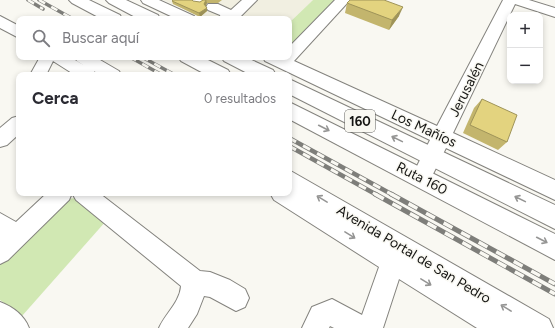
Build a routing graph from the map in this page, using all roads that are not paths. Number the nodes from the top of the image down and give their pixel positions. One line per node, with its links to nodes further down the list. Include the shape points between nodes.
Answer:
1 (77, 0): 11 (highway)
2 (114, 0): 12 (highway)
3 (148, 0): 13 (street)
4 (250, 0): 15 (street)
5 (343, 0): 19 (street)
6 (510, 0): 37 (street, Jerusalén)
7 (515, 0): 10 (street)
8 (213, 7): 14 (street)
9 (0, 8): 16 (street)
10 (555, 13)
11 (108, 16)
12 (146, 16)
13 (183, 16)
14 (228, 16)
15 (232, 16)
16 (16, 17)
17 (0, 21): 18 (street)
18 (16, 31)
19 (292, 46)
20 (46, 60): 27 (street)
21 (63, 60): 28 (street)
22 (88, 60): 29 (street)
23 (193, 60): 30 (highway)
24 (238, 60): 26 (highway)
25 (277, 60): 37 (street, Los Mañíos)
26 (254, 66)
27 (39, 72)
28 (83, 72)
29 (108, 72)
30 (216, 72)
31 (292, 87): 37 (highway, Ruta 160 / 160, one-way to 31)
32 (16, 111): 34 (street)
33 (292, 112): 38 (highway, Ruta 160 / 160, one-way to 38)
34 (0, 124)
35 (16, 126): 36 (street)
36 (0, 139)
37 (437, 146): 38 (street, Jerusalén); 40 (street, Los Mañíos); 44 (highway, Ruta 160 / 160, one-way to 37)
38 (421, 178): 46 (highway, Ruta 160 / 160, one-way to 46)
39 (292, 182): 52 (street, Avenida Portal de San Pedro, one-way to 39)
40 (555, 190)
41 (58, 196): 45 (street)
42 (87, 196): 49 (street, via 187,275)
43 (286, 196): 48 (street, Avenida Portal de San Pedro, one-way to 48)
44 (555, 217)
45 (8, 230): 47 (street)
46 (555, 247)
47 (0, 252)
48 (393, 262): 57 (street); 58 (street, Avenida Portal de San Pedro, one-way to 58)
49 (194, 285): 50 (street, via 208,283); 54 (street, via 193,294)
50 (236, 298)
51 (0, 315): 53 (street)
52 (538, 327)
53 (16, 328)
54 (172, 328)
55 (315, 328): 56 (street, via 321,316 332,312)
56 (358, 328)
57 (370, 328)
58 (501, 328)

